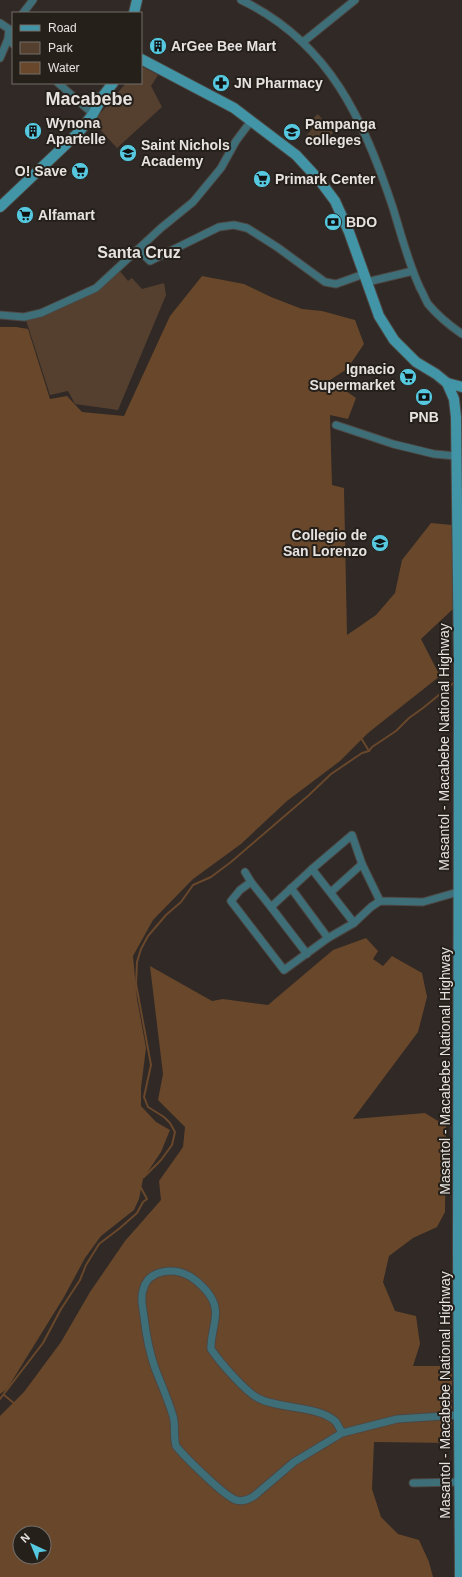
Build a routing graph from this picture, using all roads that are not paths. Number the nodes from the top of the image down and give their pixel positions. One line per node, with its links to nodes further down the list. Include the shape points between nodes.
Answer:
1 (33, 0): 5 (street)
2 (137, 0): 6 (main road)
3 (243, 0): 10 (street, via 279,21)
4 (355, 0): 10 (street)
5 (24, 12)
6 (134, 12)
7 (0, 22): 8 (street)
8 (11, 27): 9 (street)
9 (10, 41): 11 (street)
10 (303, 42): 21 (street, via 319,58 357,117 376,157)
11 (0, 58)
12 (142, 60): 18 (main road, via 234,108)
13 (59, 84): 16 (street)
14 (112, 84): 15 (main road)
15 (103, 96): 16 (street); 17 (main road)
16 (78, 100): 17 (street)
17 (93, 114): 19 (main road, via 79,132)
18 (251, 121): 20 (street, via 221,168 193,202); 22 (main road, via 296,155 320,181 334,201 349,232)
19 (0, 207)
20 (139, 250): 22 (street, via 150,261 219,227 234,225 246,228 277,247 325,282 336,284); 23 (street, via 96,288 41,314 24,317)
21 (413, 272): 22 (street); 24 (street, via 427,302 446,323)
22 (366, 278): 25 (main road, via 379,316 394,340 416,362)
23 (0, 315)
24 (462, 334)
25 (447, 383): 26 (main road); 28 (main road, Masantol - Macabebe National Highway, via 454,399)
26 (462, 387)
27 (336, 425): 28 (street, via 393,444)
28 (458, 461): 29 (main road, Masantol - Macabebe National Highway)
29 (460, 669): 36 (main road, Masantol - Macabebe National Highway)
30 (362, 864): 31 (street, via 352,835); 35 (street); 37 (street)
31 (312, 869): 34 (street); 35 (street)
32 (245, 872): 33 (street)
33 (252, 882): 38 (street); 42 (street, via 240,890 232,901 284,970)
34 (292, 888): 38 (street); 41 (street)
35 (331, 892): 40 (street)
36 (458, 892): 37 (street, via 423,902); 39 (main road, Masantol - Macabebe National Highway)
37 (380, 901): 40 (street)
38 (271, 908): 42 (street)
39 (460, 914): 43 (main road, Masantol - Macabebe National Highway)
40 (354, 923): 41 (street)
41 (328, 938): 42 (street)
42 (307, 954)
43 (460, 1409): 44 (street, via 397,1419); 45 (main road, Masantol - Macabebe National Highway)
44 (342, 1433): 44 (street, via 336,1422 326,1415 259,1399 245,1389 211,1349 216,1310 214,1302 191,1277 168,1271 154,1274 148,1279 141,1300 152,1359 174,1419 176,1446 230,1498 242,1501 254,1496 294,1462)
45 (459, 1482): 46 (street); 47 (main road, Masantol - Macabebe National Highway)
46 (413, 1483)
47 (461, 1540): 48 (main road, Masantol - Macabebe National Highway)
48 (460, 1577)

